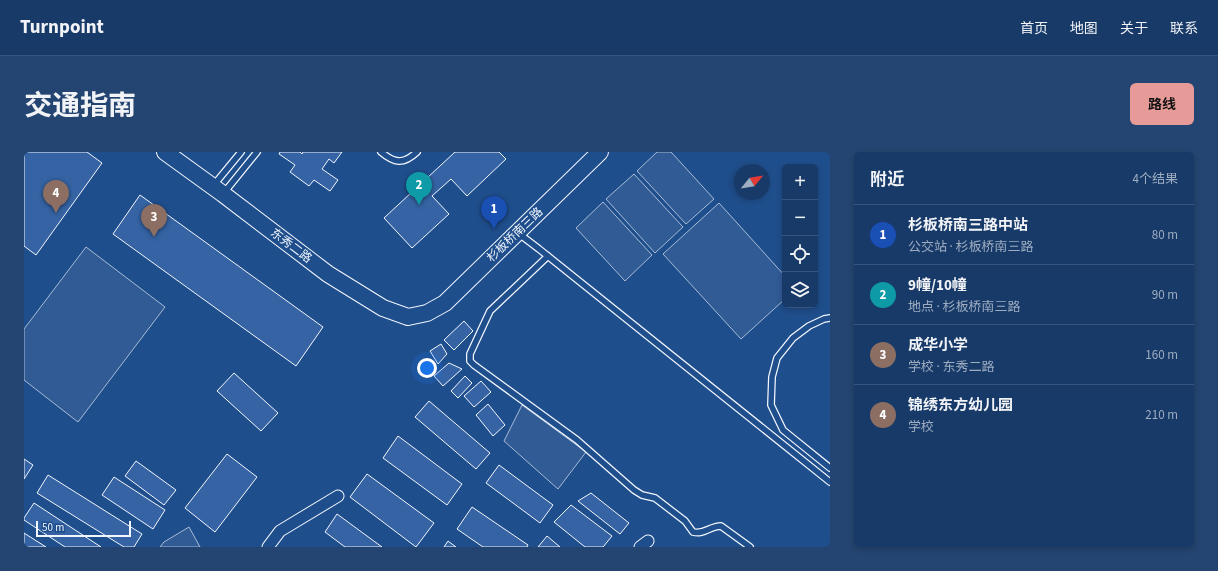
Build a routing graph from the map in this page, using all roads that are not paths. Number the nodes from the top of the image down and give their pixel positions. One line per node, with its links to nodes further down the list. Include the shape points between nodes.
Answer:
1 (165, 152): 7 (street, 东秀二路)
2 (241, 152): 7 (lane)
3 (257, 152): 7 (lane)
4 (381, 152): 5 (lane, via 397,162 411,157)
5 (416, 152)
6 (600, 152): 8 (street, 杉板桥南三路)
7 (218, 190): 10 (street, 东秀二路, via 328,274 383,308 408,317)
8 (518, 233): 9 (lane); 10 (street, 杉板桥南三路, via 445,303)
9 (548, 256): 13 (lane); 16 (lane, via 490,311 470,354 470,361 577,440 634,490 661,502 685,521 693,532 703,532 720,526)
10 (427, 313)
11 (830, 318): 12 (lane, via 810,326 793,338 777,358 772,377 771,405 783,430)
12 (830, 468)
13 (830, 482)
14 (338, 496): 15 (street, via 280,531)
15 (268, 547)
16 (750, 547)

